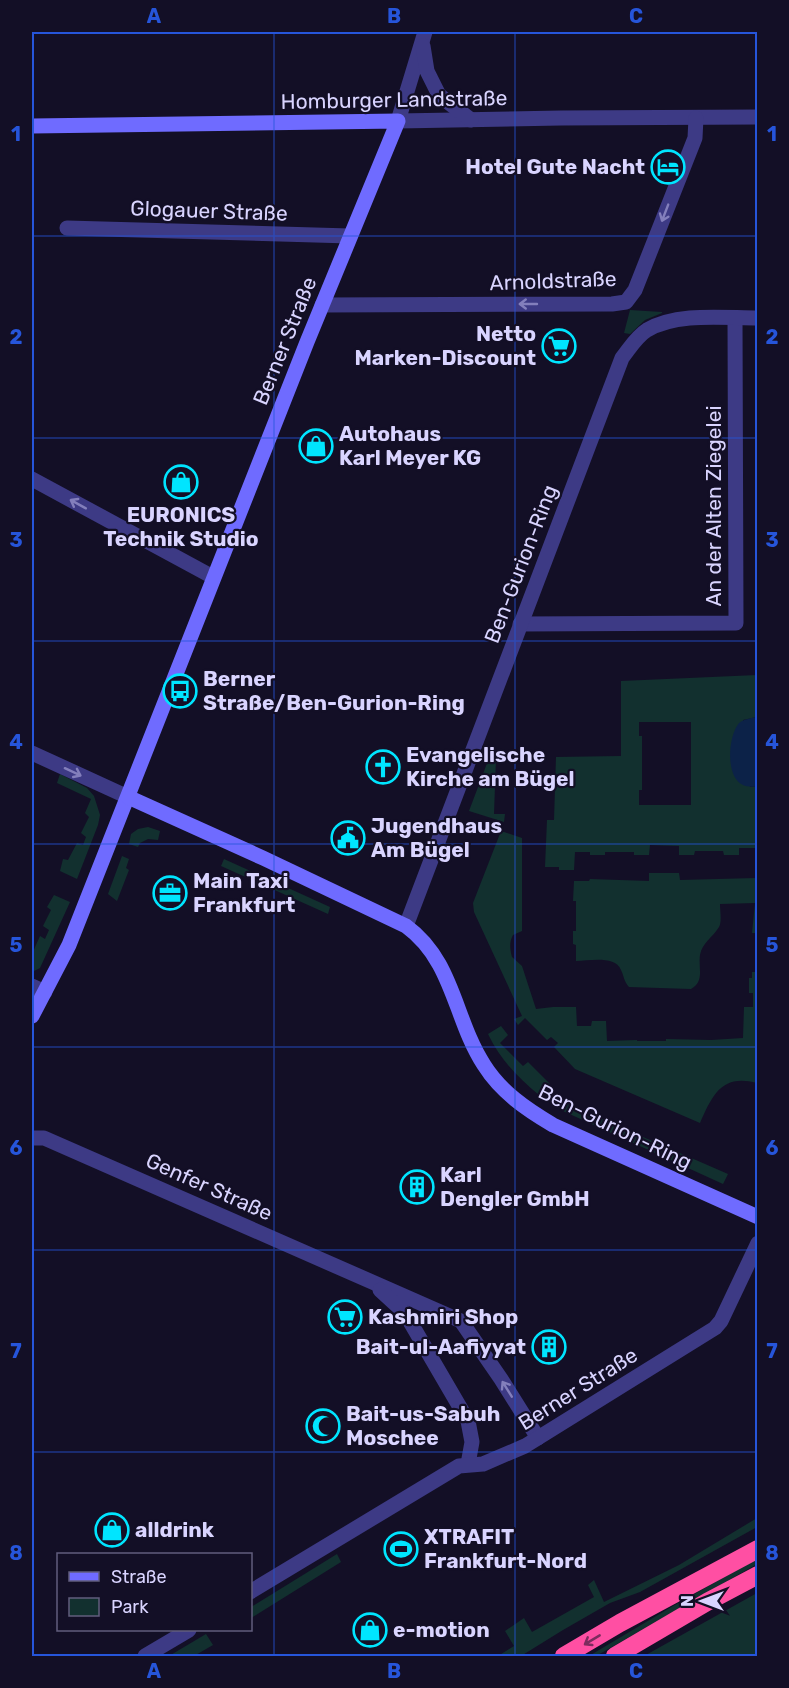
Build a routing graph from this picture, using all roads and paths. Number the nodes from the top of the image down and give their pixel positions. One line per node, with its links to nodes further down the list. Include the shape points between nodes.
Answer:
1 (424, 37): 4 (street, via 427,71 439,95); 5 (street)
2 (758, 117): 3 (street, Homburger Landstraße)
3 (696, 118): 4 (street, Homburger Landstraße); 9 (street, Arnoldstraße, one-way to 9, via 695,138 635,290 626,302)
4 (471, 120): 5 (street, Homburger Landstraße)
5 (398, 121): 6 (street, Homburger Landstraße); 8 (street, Berner Straße)
6 (32, 126)
7 (67, 228): 8 (street, Glogauer Straße)
8 (350, 236): 9 (street, Berner Straße)
9 (322, 305): 13 (street, Berner Straße)
10 (735, 318): 11 (street, Ben-Gurion-Ring); 14 (street, Ben-Gurion-Ring, via 666,322 646,331 629,348); 14 (street, An der Alten Ziegelei, via 736,623)
11 (758, 318)
12 (32, 479): 13 (street, one-way to 12)
13 (213, 577): 16 (street, Berner Straße)
14 (520, 624): 17 (street, Ben-Gurion-Ring)
15 (32, 753): 16 (street, one-way to 16)
16 (128, 797): 17 (street, Ben-Gurion-Ring); 18 (street, Berner Straße, via 69,945)
17 (406, 926): 21 (street, Ben-Gurion-Ring, via 419,936 445,972 483,1065 523,1107 553,1125)
18 (38, 989): 19 (street, Berner Straße)
19 (32, 1016)
20 (32, 1138): 23 (street, Genfer Straße, via 44,1138)
21 (758, 1217)
22 (758, 1243): 24 (street, Berner Straße, via 715,1328)
23 (369, 1280): 24 (street, Genfer Straße, one-way to 23, via 461,1321); 25 (street, Genfer Straße, via 405,1313 468,1421 472,1442)
24 (538, 1438): 25 (street, Berner Straße, via 483,1464)
25 (468, 1464): 28 (street, Berner Straße)
26 (758, 1549): 31 (highway, one-way to 31)
27 (758, 1575): 32 (highway)
28 (252, 1591)
29 (186, 1631): 30 (street)
30 (145, 1656)
31 (564, 1656)
32 (615, 1656)

